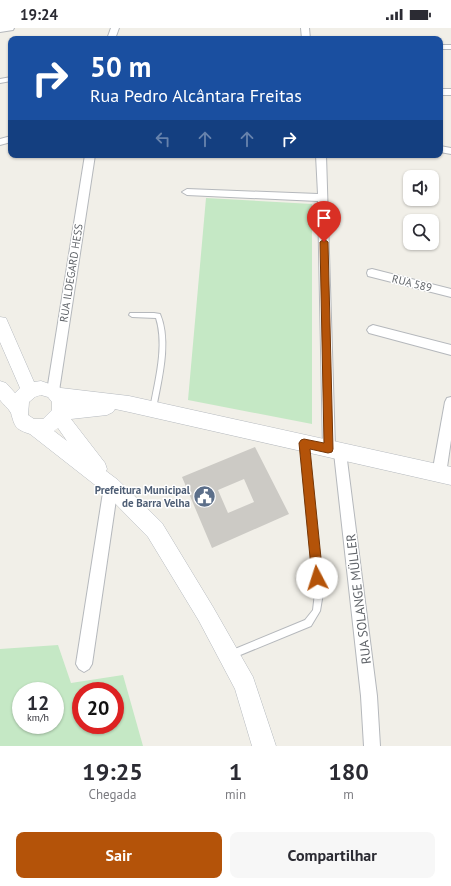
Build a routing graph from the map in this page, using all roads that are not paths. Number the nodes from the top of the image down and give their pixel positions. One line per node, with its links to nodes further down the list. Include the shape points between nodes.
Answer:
1 (10, 28): 2 (street)
2 (0, 30)
3 (90, 158): 16 (street, RUA ILDEGARD HESS)
4 (321, 158): 6 (street, RUA SOLANGE MÜLLER)
5 (187, 192): 6 (street)
6 (323, 198): 20 (street, RUA SOLANGE MÜLLER)
7 (372, 273): 8 (street, RUA 589)
8 (451, 293)
9 (132, 315): 17 (lane, via 154,315 158,316 161,322 161,354)
10 (0, 323): 14 (main road)
11 (373, 330): 12 (street)
12 (451, 350)
13 (0, 387): 14 (main road)
14 (24, 398): 16 (main road, via 42,388); 18 (main road, via 20,419 26,426)
15 (451, 402): 21 (street)
16 (58, 404): 17 (main road, via 129,404); 18 (main road, via 49,425); 22 (main road)
17 (153, 409): 19 (main road)
18 (36, 428): 22 (main road)
19 (304, 443): 20 (main road); 23 (lane, via 319,593 316,611 308,623)
20 (334, 450): 21 (main road); 26 (street, RUA SOLANGE MÜLLER, via 369,696)
21 (445, 475)
22 (111, 486): 23 (main road, via 155,530); 24 (street)
23 (229, 656): 25 (main road, via 245,685)
24 (84, 664)
25 (264, 746)
26 (372, 746)

